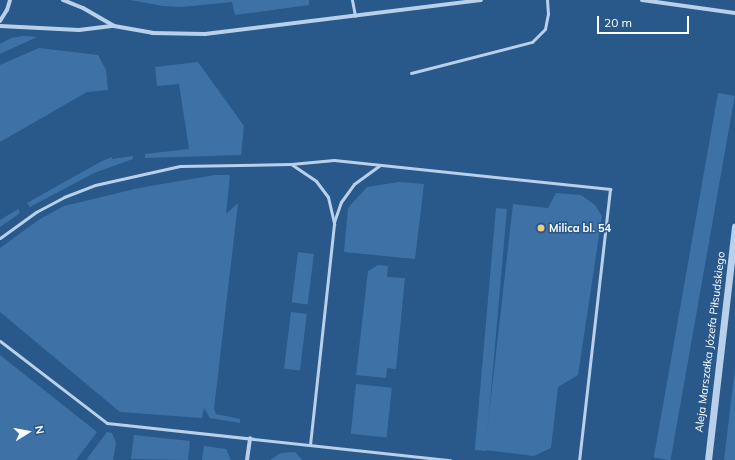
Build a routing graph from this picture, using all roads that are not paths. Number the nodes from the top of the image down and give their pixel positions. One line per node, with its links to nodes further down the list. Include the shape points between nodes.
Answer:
1 (10, 0): 9 (street)
2 (63, 0): 11 (street)
3 (352, 0): 8 (lane)
4 (482, 0): 8 (street)
5 (547, 0): 12 (lane, via 545,29 532,42)
6 (642, 0): 7 (street)
7 (735, 13)
8 (355, 16): 11 (street, via 200,34 152,33)
9 (0, 21)
10 (0, 26): 11 (street, via 80,30)
11 (114, 26)
12 (411, 73)
13 (291, 164): 14 (lane, via 334,160); 15 (lane, via 316,181 328,197); 17 (lane, via 180,166 94,185 36,212)
14 (379, 166): 15 (lane, via 354,184 341,202); 24 (lane, via 610,189)
15 (334, 224): 20 (lane)
16 (735, 227): 25 (street, Aleja Marszałka Józefa Piłsudskiego)
17 (0, 238)
18 (0, 341): 19 (lane, via 107,423)
19 (250, 438): 20 (lane); 21 (street)
20 (310, 444): 22 (lane)
21 (247, 460)
22 (446, 460): 23 (lane)
23 (450, 460)
24 (579, 460)
25 (708, 460)

